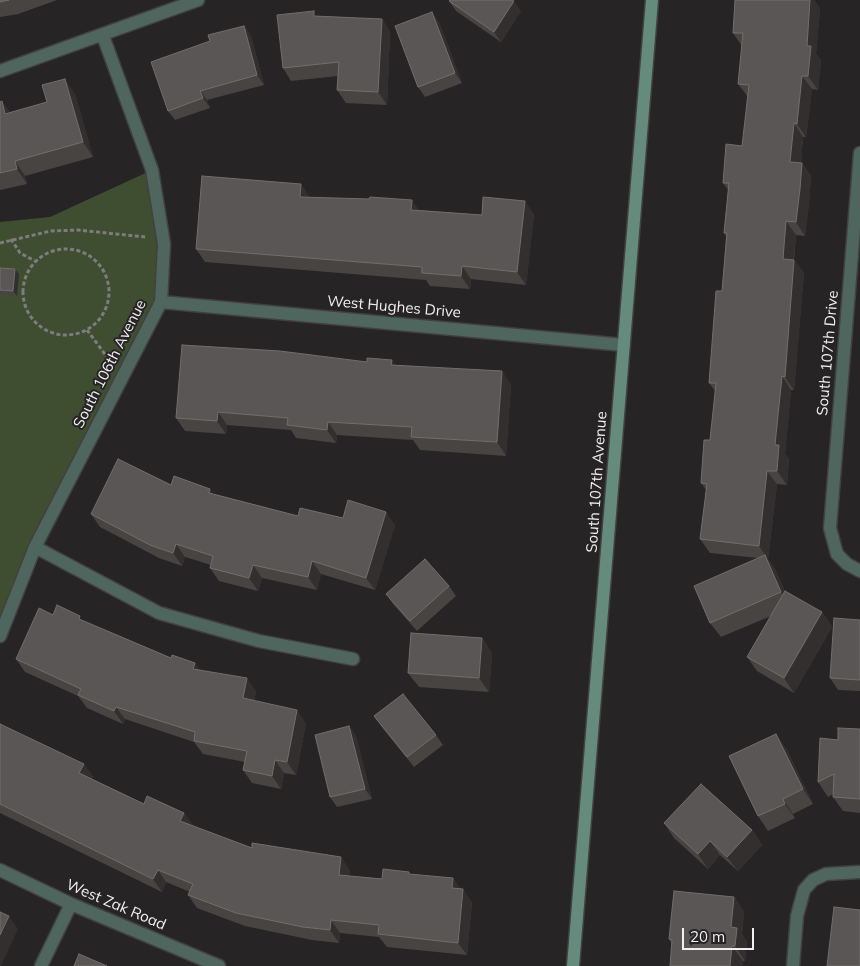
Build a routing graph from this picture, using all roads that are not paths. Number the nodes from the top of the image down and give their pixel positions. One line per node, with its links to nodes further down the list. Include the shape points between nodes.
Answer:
1 (198, 0): 3 (street)
2 (652, 0): 8 (main road, South 107th Avenue)
3 (103, 36): 4 (street); 7 (street, South 106th Avenue, via 152,170 164,244)
4 (0, 71)
5 (860, 153): 6 (street, South 107th Drive)
6 (856, 274): 10 (street, South 107th Drive, via 830,514 832,541 837,554)
7 (161, 302): 8 (street, West Hughes Drive); 9 (street, South 106th Avenue)
8 (624, 345): 18 (main road, South 107th Avenue)
9 (35, 547): 11 (street, South 106th Avenue); 12 (street, via 159,613 259,641)
10 (860, 571)
11 (0, 636)
12 (353, 659)
13 (0, 870): 15 (street, West Zak Road)
14 (860, 872): 19 (street, via 834,873 813,880 804,890)
15 (71, 904): 16 (street); 17 (street, West Zak Road)
16 (41, 966)
17 (220, 966)
18 (573, 966)
19 (794, 966)

